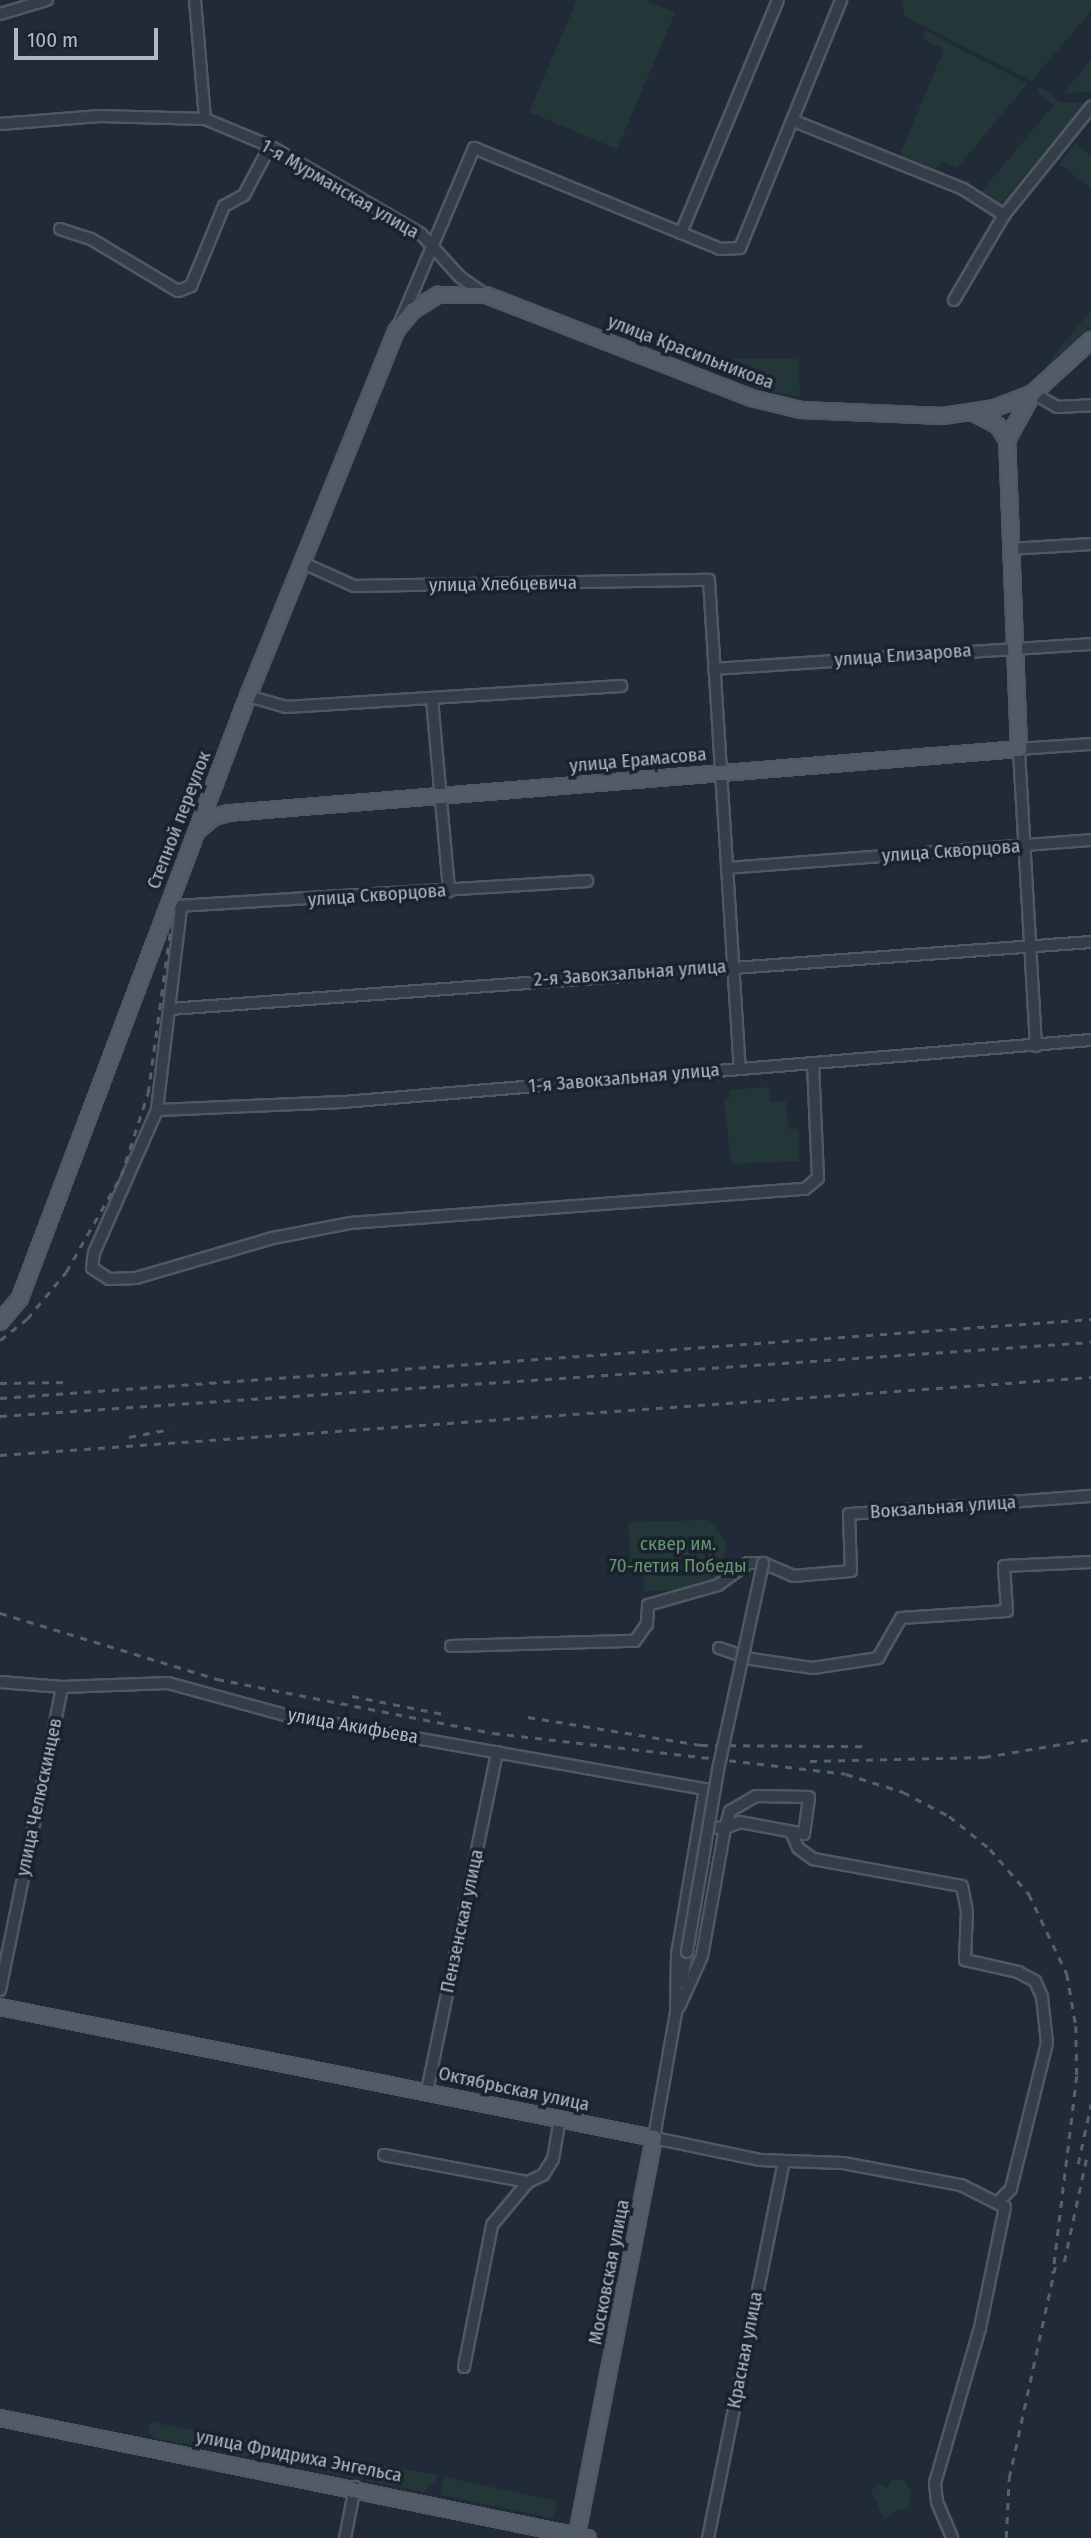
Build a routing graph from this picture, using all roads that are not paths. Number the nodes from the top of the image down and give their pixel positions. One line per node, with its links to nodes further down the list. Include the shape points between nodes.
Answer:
1 (47, 0): 5 (street)
2 (195, 0): 7 (street)
3 (778, 0): 13 (street)
4 (841, 0): 8 (street)
5 (0, 14)
6 (1091, 107): 11 (street)
7 (205, 119): 9 (street, 1-я Мурманская улица, via 100,116); 10 (street, 1-я Мурманская улица)
8 (794, 121): 11 (street, via 963,189); 13 (street, via 740,248 720,250)
9 (0, 124)
10 (270, 146): 12 (street, via 244,195 224,206 191,286 178,291 91,239); 14 (street, 1-я Мурманская улица)
11 (1004, 215): 16 (street)
12 (60, 229)
13 (681, 233): 14 (street, via 478,148 469,154)
14 (431, 244): 15 (street, 1-я Мурманская улица, via 460,277); 17 (street)
15 (486, 295): 17 (main road, via 438,295 412,311); 21 (main road, улица Красильникова, via 772,404 841,412)
16 (954, 300)
17 (396, 331): 25 (main road, Степной переулок)
18 (1091, 340): 19 (main road)
19 (1033, 393): 20 (street, via 1057,407); 21 (main road, улица Красильникова); 22 (main road)
20 (1091, 405)
21 (974, 413): 22 (main road, via 998,426)
22 (1007, 440): 24 (main road)
23 (1091, 544): 24 (street)
24 (1010, 549): 27 (main road)
25 (303, 563): 28 (street, улица Хлебцевича, via 354,586 709,580); 30 (main road, Степной переулок)
26 (1091, 644): 27 (street, улица Елизарова)
27 (1013, 648): 28 (street, улица Елизарова); 33 (main road)
28 (715, 668): 34 (street)
29 (621, 685): 31 (street)
30 (248, 696): 31 (street, via 286,707); 35 (main road, Степной переулок)
31 (432, 699): 36 (street)
32 (1091, 744): 33 (street, улица Ерамасова)
33 (1019, 749): 34 (main road, улица Ерамасова); 40 (street)
34 (721, 772): 36 (main road, улица Ерамасова); 41 (street)
35 (213, 786): 37 (main road, via 216,806); 38 (main road, Степной переулок)
36 (441, 795): 37 (main road, улица Ерамасова); 43 (street)
37 (229, 813): 38 (main road, улица Ерамасова, via 205,822)
38 (195, 833): 44 (main road, Степной переулок)
39 (1091, 840): 40 (street, улица Скворцова)
40 (1026, 845): 41 (street, улица Скворцова); 46 (street)
41 (727, 868): 47 (street)
42 (587, 881): 43 (street, улица Скворцова)
43 (449, 891): 44 (street, улица Скворцова)
44 (175, 905): 48 (street); 54 (main road, Степной переулок, via 20,1298)
45 (1091, 942): 46 (street, 2-я Завокзальная улица)
46 (1033, 946): 47 (street, 2-я Завокзальная улица); 50 (street)
47 (734, 965): 48 (street, 2-я Завокзальная улица); 52 (street)
48 (170, 1009): 53 (street)
49 (1091, 1040): 50 (street, 1-я Завокзальная улица)
50 (1036, 1046): 51 (street, 1-я Завокзальная улица)
51 (813, 1063): 52 (street, 1-я Завокзальная улица); 53 (street, via 818,1178 805,1189 350,1223 273,1238 136,1278 109,1279 92,1268 94,1253)
52 (740, 1068): 53 (street, 1-я Завокзальная улица, via 343,1102)
53 (157, 1110)
54 (0, 1322)
55 (1091, 1496): 57 (street, Вокзальная улица, via 849,1514 851,1571 793,1576)
56 (1091, 1562): 59 (street, via 1004,1566 1007,1611 901,1618 878,1658 813,1668 751,1659)
57 (768, 1565): 58 (street, via 748,1563 718,1585 648,1605 648,1624 635,1641); 69 (street, Московская улица, bridge, via 718,1769)
58 (451, 1646)
59 (719, 1648)
60 (0, 1682): 61 (street, улица Акифьева)
61 (62, 1687): 62 (street, улица Акифьева, via 168,1683 285,1715); 67 (street, улица Челюскинцев)
62 (497, 1752): 63 (street, улица Акифьева); 70 (street, Пензенская улица)
63 (705, 1789): 64 (street, Московская улица)
64 (698, 1828): 65 (street); 69 (street, Московская улица, via 677,1954)
65 (724, 1828): 66 (street, via 740,1822); 66 (street, via 730,1811 755,1796 809,1797 804,1834); 69 (street, Московская улица, via 702,1956)
66 (791, 1832): 76 (street, via 799,1848 813,1859 962,1886 967,1911 965,1960 1018,1972 1035,1981 1042,1997 1047,2043 1011,2189)
67 (0, 1990)
68 (0, 2007): 70 (main road, Октябрьская улица)
69 (676, 2012): 72 (street, Московская улица)
70 (427, 2091): 71 (main road, Октябрьская улица)
71 (560, 2119): 72 (main road, Октябрьская улица); 75 (street, via 553,2160 543,2175)
72 (654, 2138): 74 (street, Октябрьская улица); 80 (main road, Московская улица)
73 (384, 2155): 75 (street)
74 (784, 2162): 76 (street, Октябрьская улица, via 843,2163 961,2185); 82 (street, Красная улица)
75 (528, 2182): 77 (street, via 492,2225)
76 (998, 2202): 83 (street, via 1005,2207 979,2329 935,2483 937,2502)
77 (464, 2367)
78 (0, 2418): 79 (main road, улица Фридриха Энгельса)
79 (355, 2487): 80 (main road, улица Фридриха Энгельса); 81 (street)
80 (580, 2537)
81 (345, 2538)
82 (708, 2538)
83 (952, 2538)

